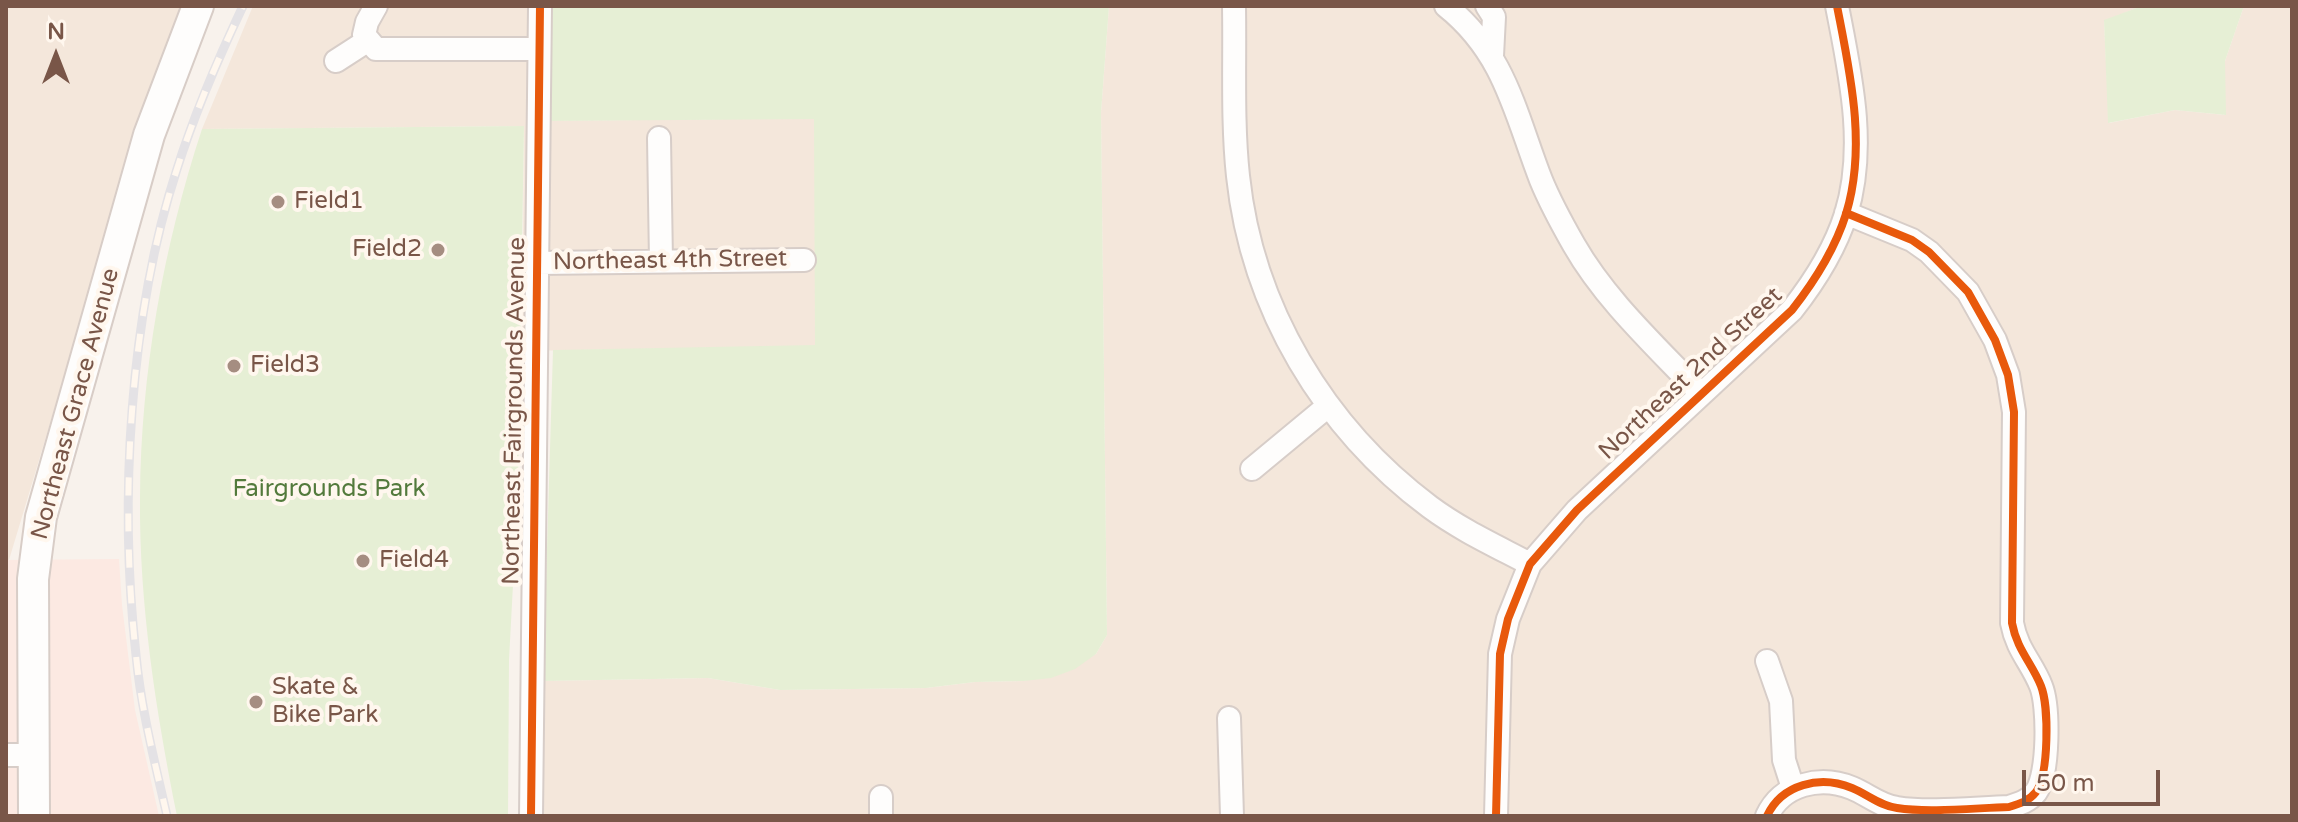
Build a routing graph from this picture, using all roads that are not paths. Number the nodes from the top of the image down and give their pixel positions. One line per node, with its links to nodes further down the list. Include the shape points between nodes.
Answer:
1 (198, 6): 23 (main road, Northeast Grace Avenue, via 149,135 41,517)
2 (376, 6): 8 (street, via 365,28)
3 (540, 6): 9 (street, Northeast Fairgrounds Avenue)
4 (1234, 6): 18 (street, via 1238,175 1249,239 1286,337)
5 (1446, 6): 10 (street)
6 (1487, 6): 10 (street, via 1494,17)
7 (1837, 6): 13 (street, Northeast 2nd Street, via 1855,106)
8 (367, 41): 9 (street, via 381,50); 11 (street)
9 (539, 49): 16 (street, Northeast Fairgrounds Avenue)
10 (1492, 56): 17 (street, via 1508,84 1543,183 1577,249 1614,300)
11 (336, 61)
12 (659, 138): 15 (street)
13 (1846, 213): 17 (street, Northeast 2nd Street, via 1813,283 1792,310); 24 (street, via 1912,240 1944,264 1980,308 2002,357 2014,412 2012,623 2044,701 2044,771 2035,792 2009,807 1906,809 1835,783)
14 (804, 260): 15 (street, Northeast 4th Street)
15 (661, 261): 16 (street, Northeast 4th Street)
16 (537, 263): 26 (street, Northeast Fairgrounds Avenue)
17 (1701, 394): 20 (street, Northeast 2nd Street, via 1577,510)
18 (1328, 406): 19 (street); 20 (street, via 1376,461 1432,508)
19 (1252, 469)
20 (1530, 564): 28 (street, Northeast 2nd Street, via 1500,654)
21 (1767, 661): 24 (street, via 1781,701 1784,760)
22 (1229, 718): 27 (street)
23 (19, 755): 25 (main road, Northeast Grace Avenue)
24 (1793, 788): 29 (street)
25 (34, 816)
26 (531, 816)
27 (1232, 816)
28 (1496, 816)
29 (1767, 816)

